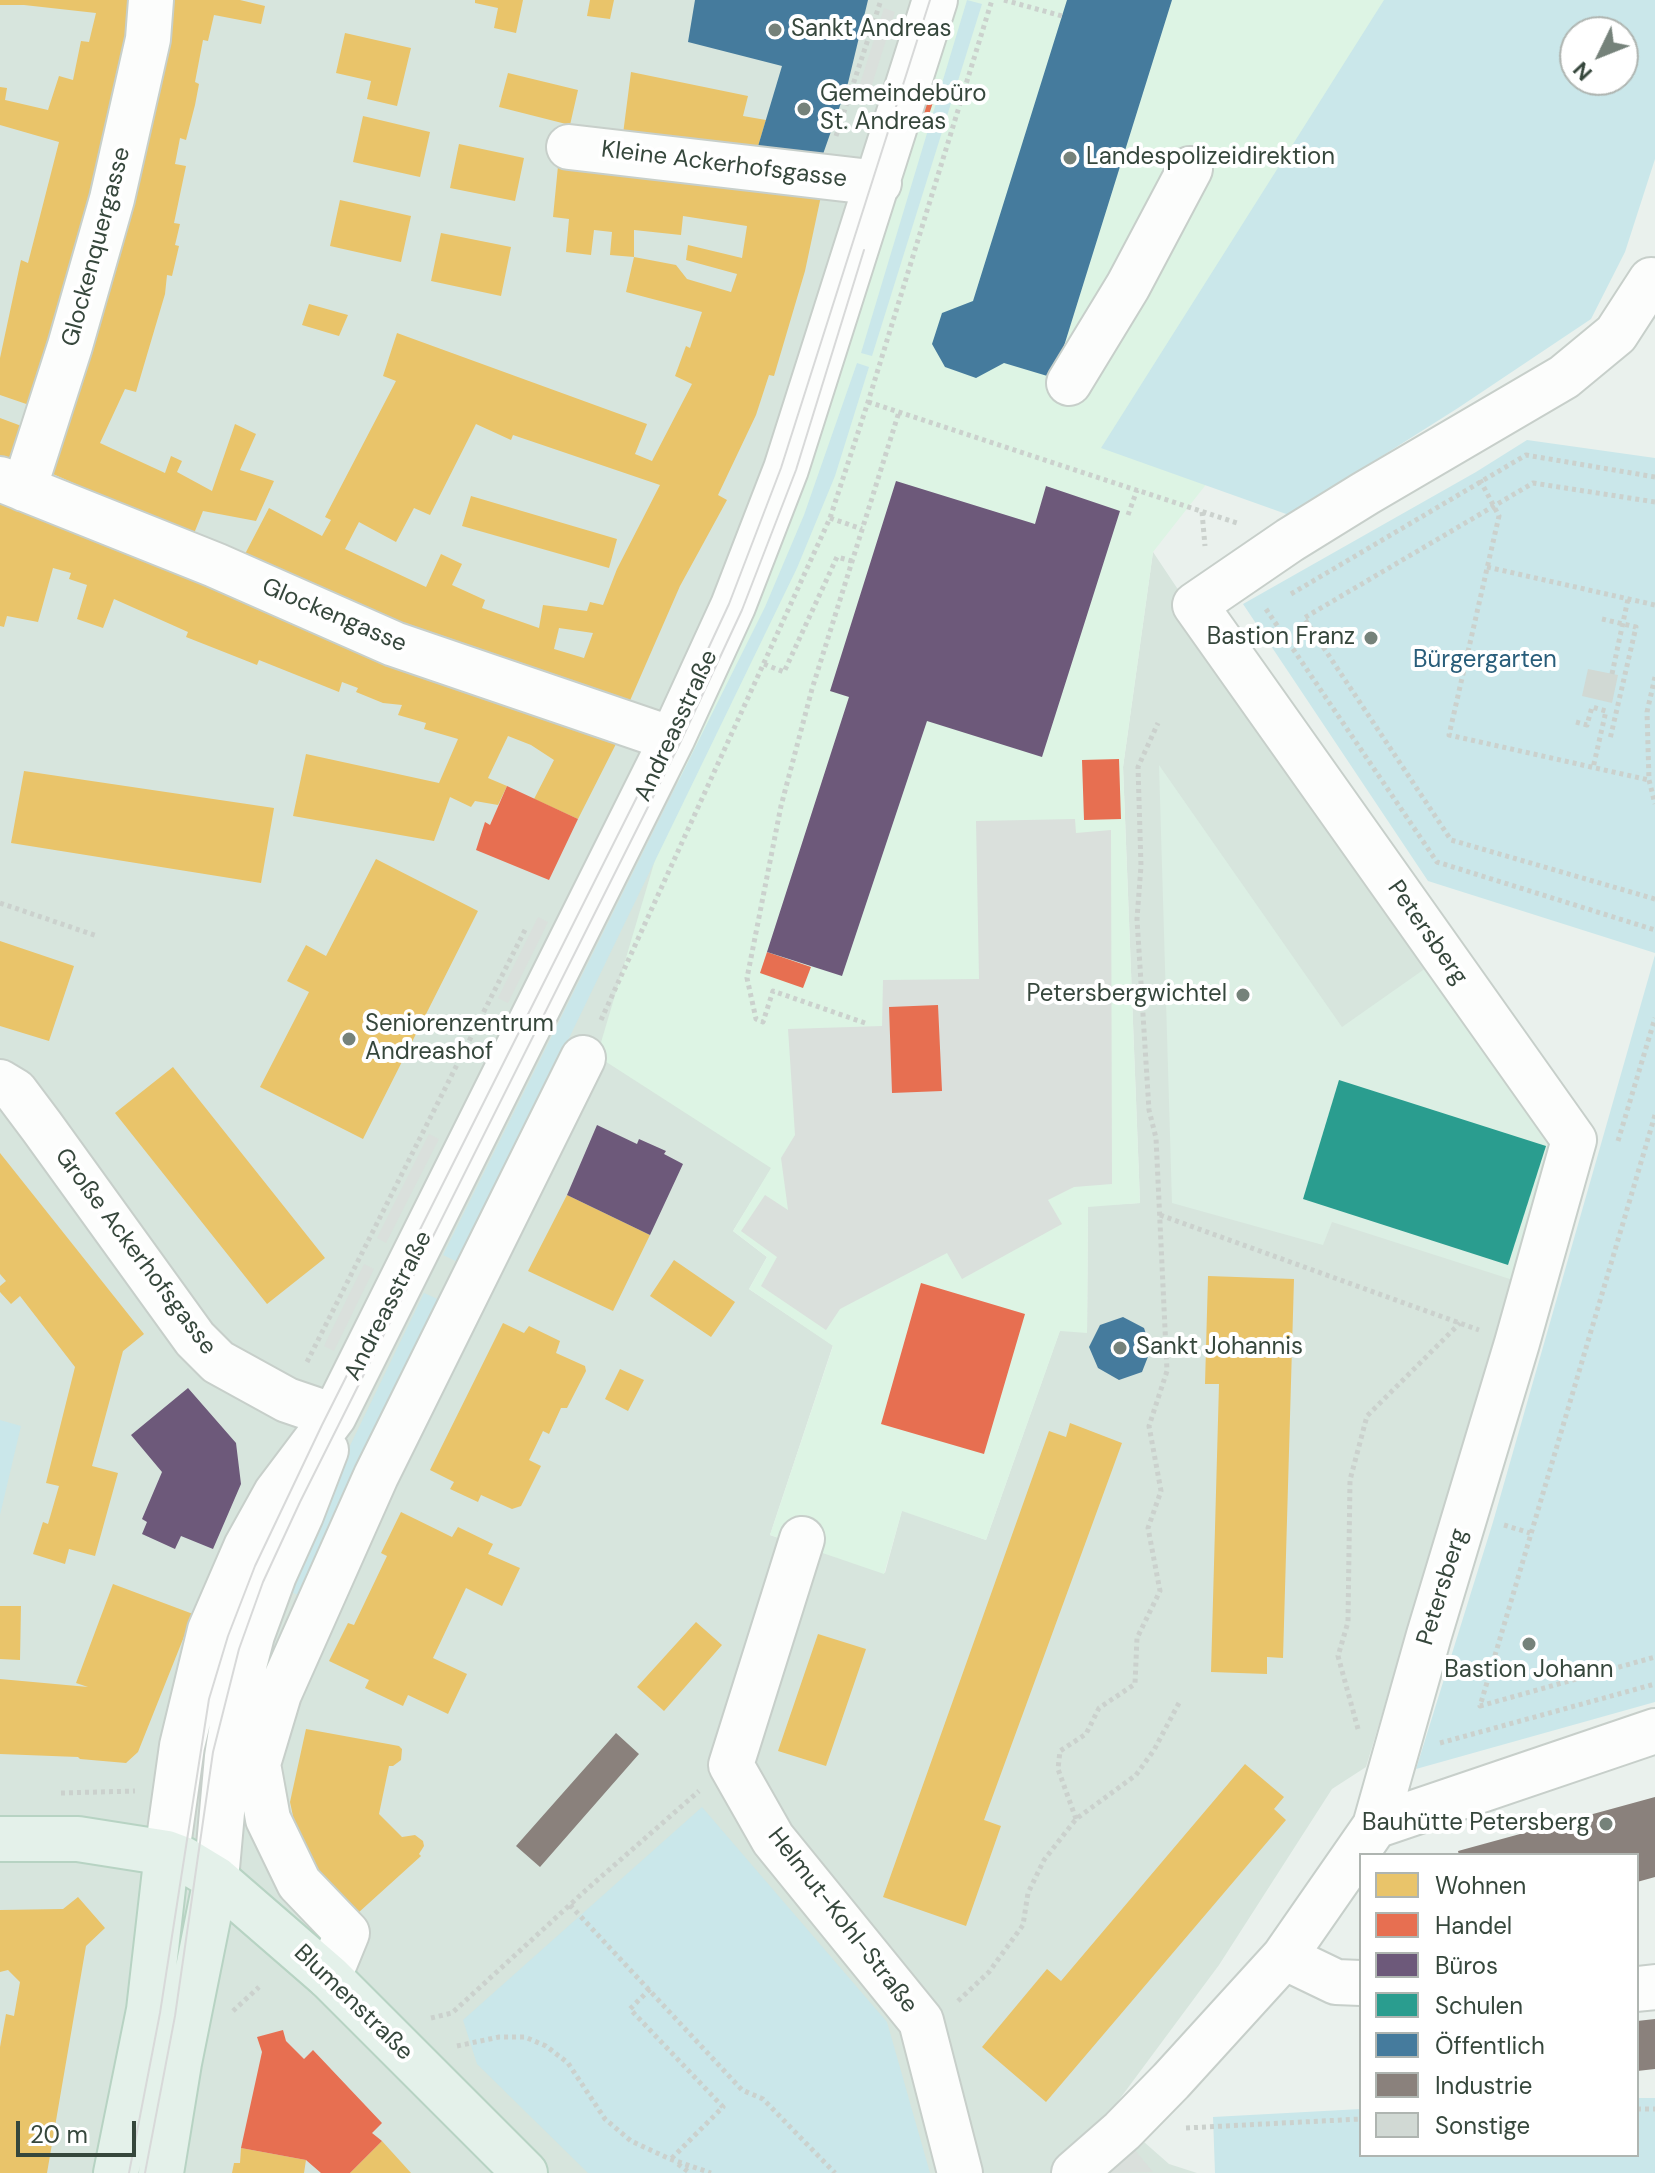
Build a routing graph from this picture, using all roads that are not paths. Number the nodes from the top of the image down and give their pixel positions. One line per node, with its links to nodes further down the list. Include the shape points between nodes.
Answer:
1 (151, 0): 8 (street, Glockenquergasse, via 148,39 112,199 70,346)
2 (935, 0): 5 (street, Andreasstraße)
3 (569, 147): 5 (street, Kleine Ackerhofsgasse)
4 (1190, 169): 7 (street)
5 (879, 183): 9 (street, Andreasstraße, via 786,469 733,606)
6 (1651, 280): 15 (street, Petersberg, via 1616,334 1564,377 1354,501 1195,605 1574,1140)
7 (1069, 383)
8 (12, 484): 9 (street, Glockengasse, via 394,644)
9 (672, 739): 12 (street, Andreasstraße)
10 (583, 1058): 20 (street, via 351,1531 279,1694 258,1764 268,1819 299,1883 347,1933)
11 (0, 1082): 12 (street, Große Ackerhofsgasse, via 15,1091 195,1339 218,1362 287,1400)
12 (334, 1416): 17 (street, Andreasstraße, via 276,1493 210,1630 182,1746); 18 (street, Andreasstraße, via 325,1454 252,1635 227,1757)
13 (802, 1539): 25 (street, Helmut-Kohl-Straße, via 731,1765 773,1839 921,2021)
14 (1655, 1731): 15 (street)
15 (1375, 1826): 19 (street, Petersberg)
16 (0, 1839): 17 (main road, Blumenstraße, via 78,1839)
17 (167, 1853): 18 (main road, Blumenstraße); 22 (main road, via 149,2010)
18 (216, 1879): 20 (main road, Blumenstraße); 23 (main road)
19 (1284, 1957): 21 (street, via 1336,1982); 26 (street, Petersberg, via 1122,2131)
20 (329, 1977): 24 (main road, Blumenstraße)
21 (1359, 1983)
22 (116, 2173)
23 (161, 2173)
24 (525, 2173)
25 (960, 2173)
26 (1074, 2173)

